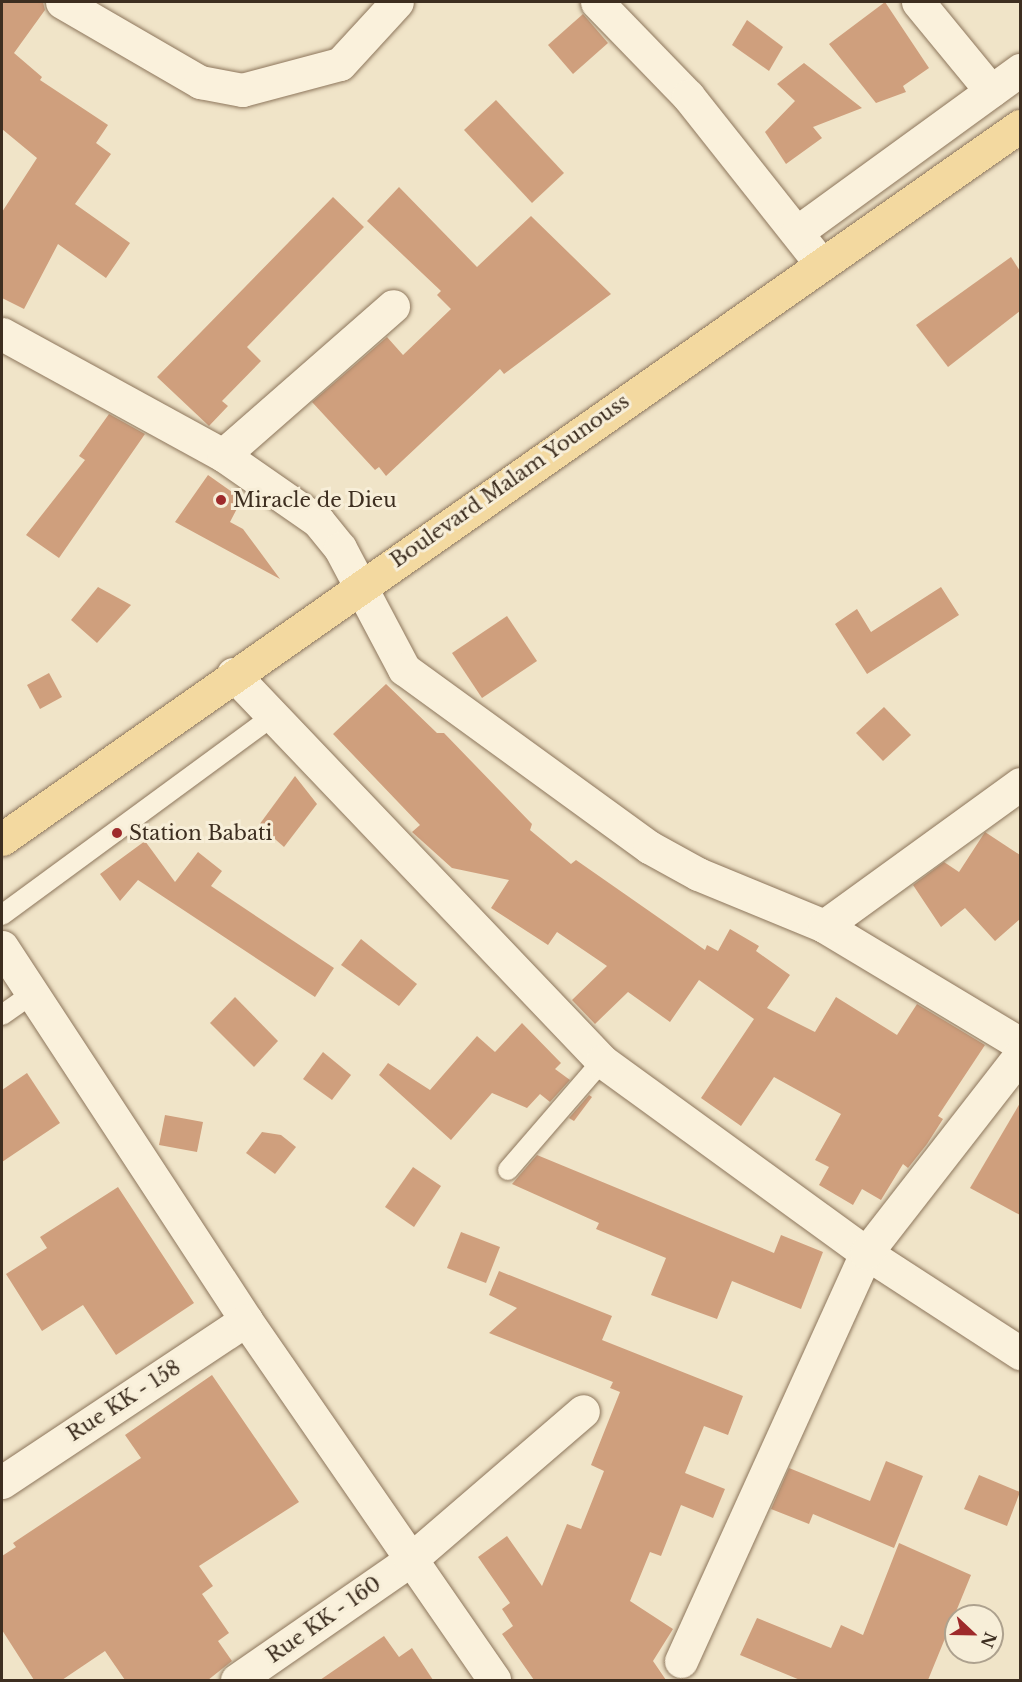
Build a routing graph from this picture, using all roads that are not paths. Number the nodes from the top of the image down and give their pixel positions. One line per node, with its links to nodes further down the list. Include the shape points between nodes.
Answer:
1 (62, 2): 2 (street, via 200,82 242,90 340,64)
2 (397, 2)
3 (597, 2): 8 (street, via 688,96)
4 (918, 2): 6 (street)
5 (1020, 70): 6 (street)
6 (991, 91): 8 (street)
7 (1020, 126): 9 (main road, Boulevard Malam Younouss)
8 (797, 232): 9 (street)
9 (821, 264): 13 (main road, Boulevard Malam Younouss)
10 (393, 306): 12 (street)
11 (2, 333): 12 (street)
12 (223, 456): 13 (street, via 318,521)
13 (360, 586): 14 (main road, Boulevard Malam Younouss); 19 (street, via 396,658 435,693 649,847 708,879)
14 (233, 674): 15 (street); 17 (main road, Boulevard Malam Younouss)
15 (270, 718): 18 (lane); 25 (street)
16 (1020, 784): 19 (street)
17 (2, 839)
18 (2, 915)
19 (824, 926): 23 (street)
20 (2, 947): 21 (street)
21 (32, 994): 22 (lane); 28 (street)
22 (2, 1015)
23 (1020, 1044)
24 (1020, 1054): 27 (street)
25 (602, 1061): 26 (lane); 27 (street)
26 (508, 1170)
27 (866, 1253): 29 (street); 33 (street)
28 (246, 1320): 31 (street, Rue KK - 158); 32 (street)
29 (1020, 1353)
30 (583, 1412): 32 (street, Rue KK - 160)
31 (2, 1482)
32 (410, 1560): 34 (street, Rue KK - 160); 35 (street)
33 (681, 1660)
34 (237, 1680)
35 (494, 1680)

